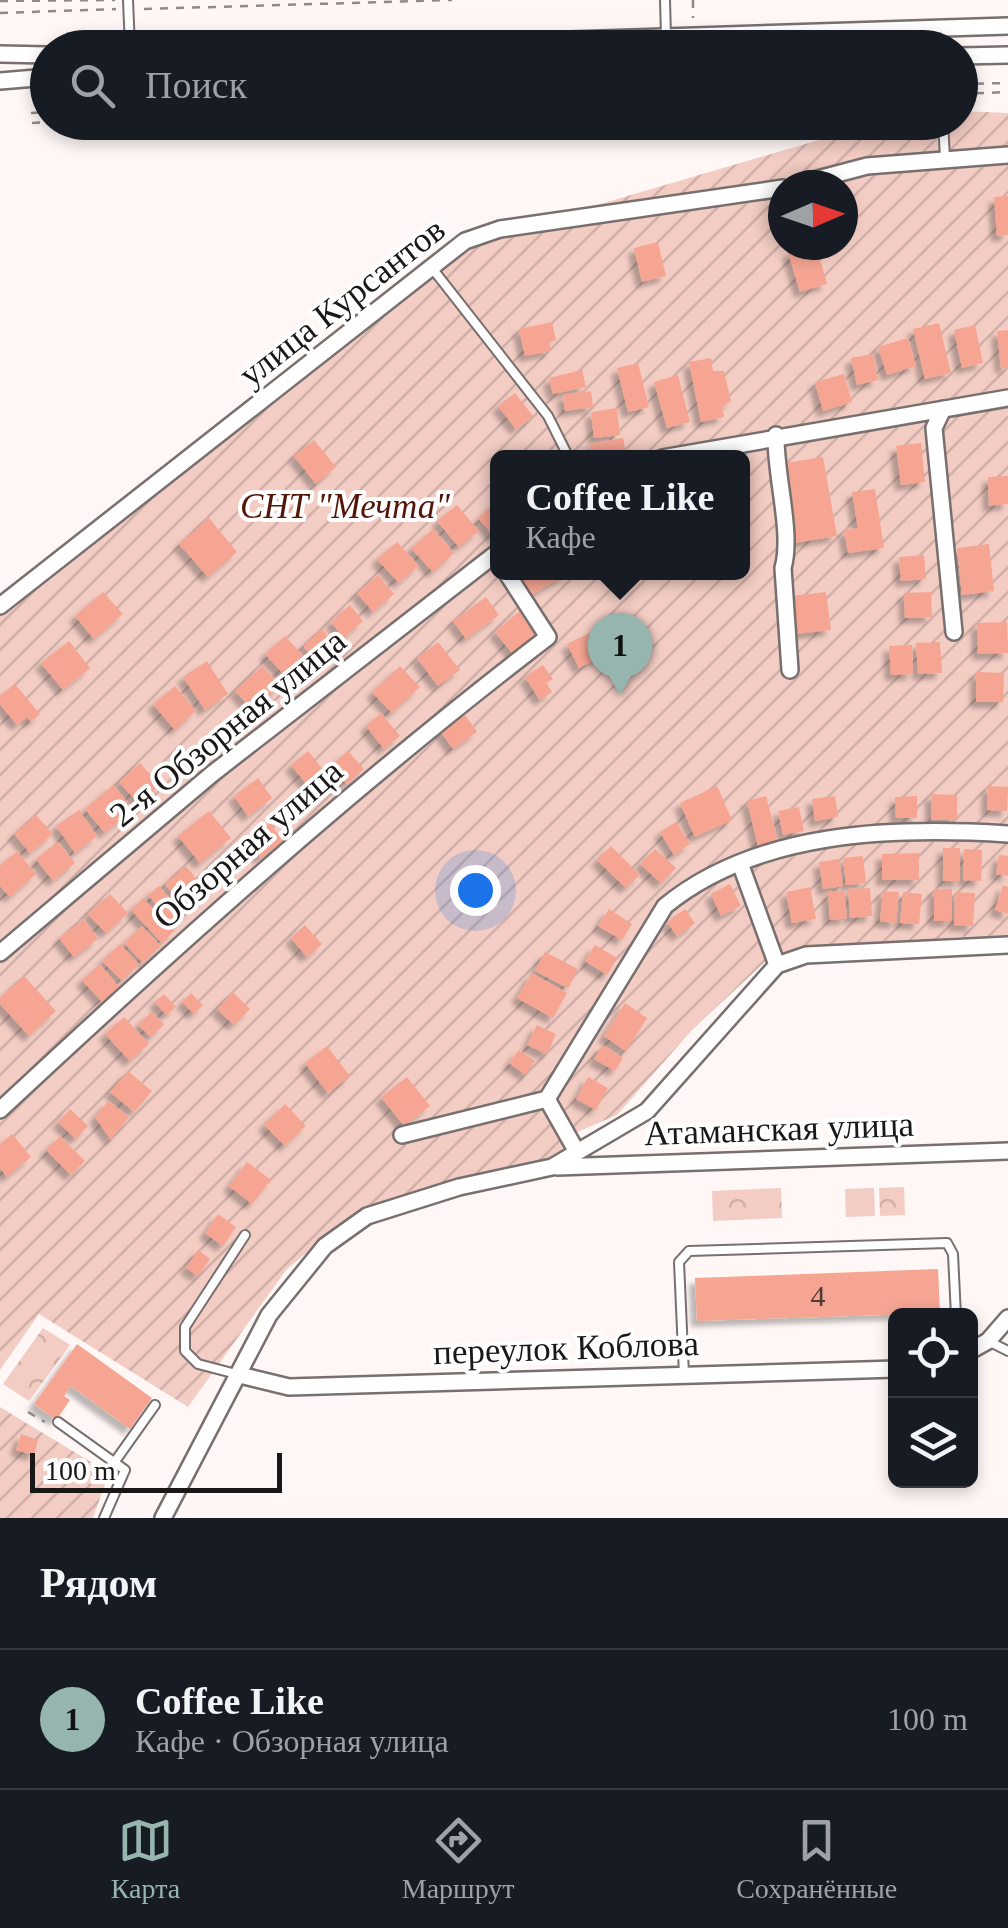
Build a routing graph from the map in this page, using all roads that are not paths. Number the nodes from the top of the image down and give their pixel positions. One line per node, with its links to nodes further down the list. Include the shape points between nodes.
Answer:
1 (666, 0): 5 (lane)
2 (128, 3): 4 (lane)
3 (1008, 26): 6 (street)
4 (129, 30)
5 (666, 30)
6 (884, 30)
7 (0, 54): 8 (street)
8 (30, 55)
9 (1008, 55): 10 (street)
10 (978, 56)
11 (30, 79): 12 (street)
12 (0, 81)
13 (944, 140): 15 (lane)
14 (1008, 155): 15 (street)
15 (945, 158): 16 (street)
16 (852, 170)
17 (768, 190): 18 (street, улица Курсантов, via 500,228 465,242)
18 (432, 268): 22 (lane, via 548,416); 26 (street, улица Курсантов)
19 (1008, 398): 20 (street)
20 (943, 409): 21 (street); 27 (street, via 934,428)
21 (776, 436): 23 (street); 28 (street)
22 (565, 450)
23 (703, 450)
24 (490, 560): 32 (street, 2-я Обзорная улица, via 212,774)
25 (511, 580): 35 (street, Обзорная улица, via 548,637 296,840)
26 (0, 606)
27 (954, 632)
28 (790, 670)
29 (1008, 834): 30 (street, via 875,834)
30 (740, 862): 33 (street); 34 (street, via 664,906)
31 (1008, 945): 33 (street, via 806,955)
32 (0, 953)
33 (777, 966): 37 (street, via 647,1111)
34 (547, 1099): 36 (street); 37 (street)
35 (0, 1110)
36 (402, 1135)
37 (577, 1152): 39 (street)
38 (1008, 1152): 39 (street, Атаманская улица)
39 (552, 1167): 48 (street, via 368,1216 326,1246 268,1315)
40 (244, 1235): 48 (lane, via 185,1326 185,1351 198,1364)
41 (956, 1308): 47 (lane, via 947,1243 689,1251 679,1262)
42 (1008, 1318): 43 (street)
43 (988, 1341): 44 (street); 45 (lane)
44 (978, 1347)
45 (1008, 1351)
46 (888, 1368): 47 (street, переулок Коблова)
47 (684, 1375): 48 (street, переулок Коблова, via 289,1386)
48 (240, 1376): 53 (street)
49 (156, 1405): 51 (lane)
50 (56, 1425): 51 (lane)
51 (116, 1460): 52 (lane, via 125,1470)
52 (104, 1518)
53 (164, 1518)

